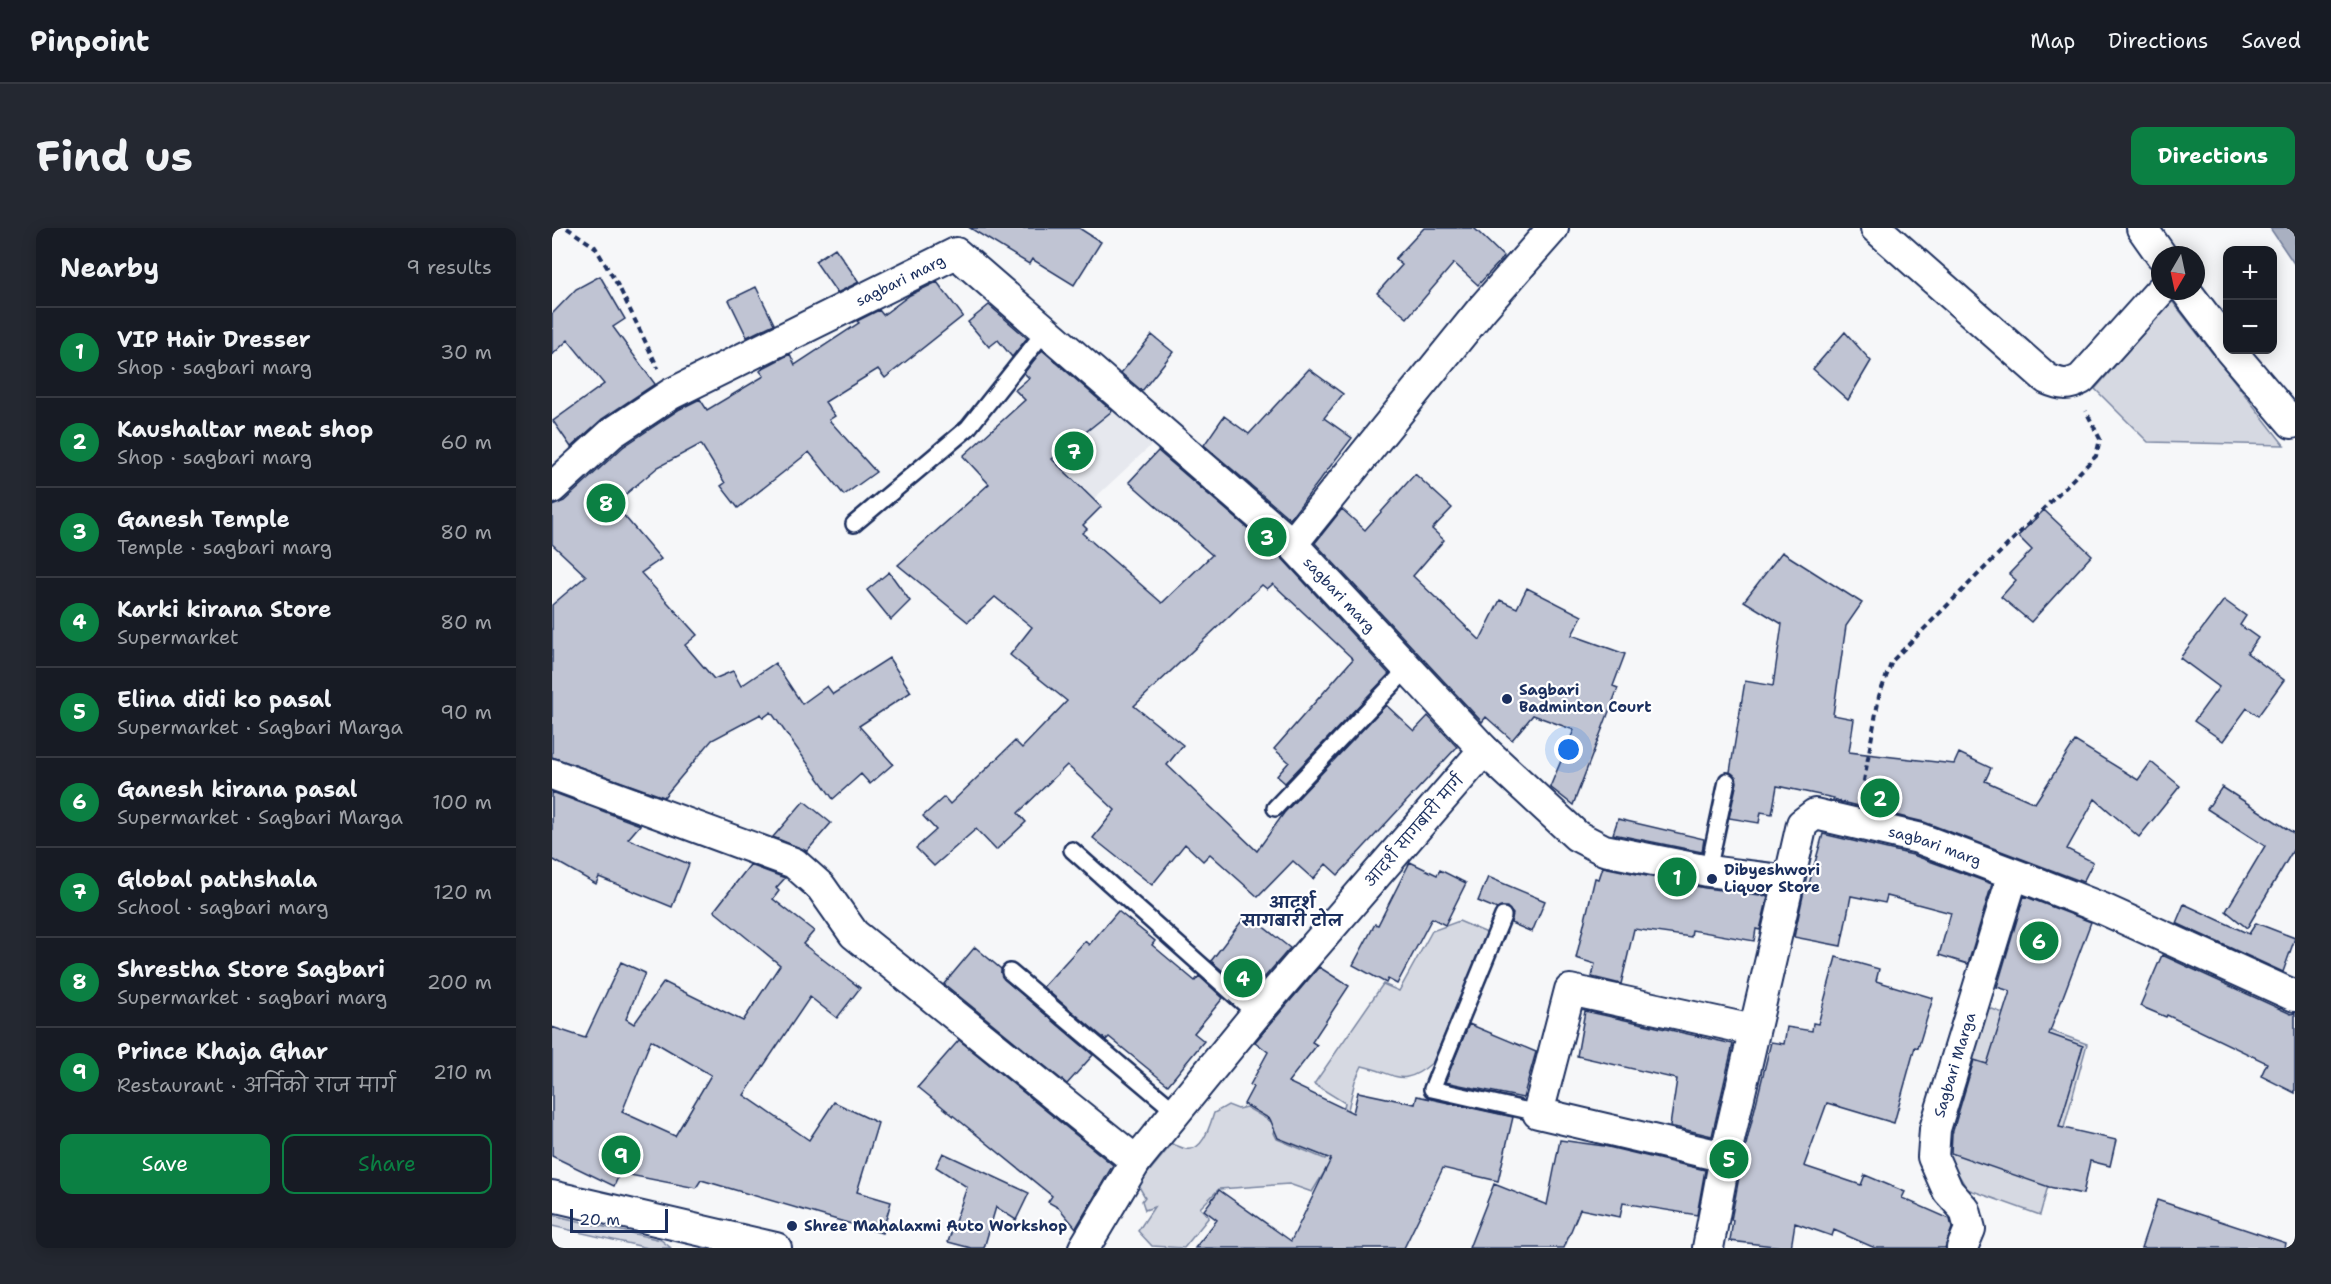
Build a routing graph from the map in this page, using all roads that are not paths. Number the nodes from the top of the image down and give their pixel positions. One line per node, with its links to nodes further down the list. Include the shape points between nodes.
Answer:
1 (1553, 228): 13 (street, via 1482,309)
2 (1876, 228): 5 (street, via 2047,379 2060,385 2081,379)
3 (2142, 228): 4 (street)
4 (2155, 246)
5 (2152, 300)
6 (2193, 300): 8 (street)
7 (1046, 330): 11 (street, sagbari marg, via 956,253 671,394 612,433); 12 (lane, via 968,428); 13 (street, sagbari marg)
8 (2223, 340)
9 (2234, 354): 10 (street, via 2292,423)
10 (2295, 421)
11 (552, 488)
12 (854, 524)
13 (1292, 544): 14 (street, sagbari marg)
14 (1408, 668): 15 (street, sagbari marg); 18 (lane)
15 (1484, 750): 20 (street, sagbari marg, via 1577,836 1604,850); 26 (street, आदर्श सागबारी मार्ग)
16 (552, 774): 31 (street, via 794,863 821,888 854,934)
17 (1727, 781): 20 (lane)
18 (1275, 808)
19 (1072, 850): 26 (lane)
20 (1708, 871): 22 (street, sagbari marg)
21 (2013, 875): 22 (street, sagbari marg, via 1918,838 1815,814 1802,824); 25 (street, sagbari marg, via 2101,908); 36 (street, Sagbari Marga, via 1935,1129 1933,1157 1948,1191 1965,1210 1970,1229)
22 (1789, 881): 27 (street)
23 (1503, 916): 29 (lane, via 1432,1089)
24 (1010, 972): 28 (lane)
25 (2295, 996)
26 (1256, 1014): 28 (street, आदर्श सागबारी मार्ग)
27 (1753, 1030): 29 (street, via 1570,990); 30 (street)
28 (1176, 1112): 31 (street, आदर्श सागबारी मार्ग)
29 (1538, 1113): 30 (street)
30 (1725, 1157): 35 (street)
31 (1136, 1161): 34 (street, आदर्श सागबारी मार्ग)
32 (552, 1196): 33 (street)
33 (776, 1248)
34 (1084, 1248)
35 (1708, 1248)
36 (1962, 1248)

